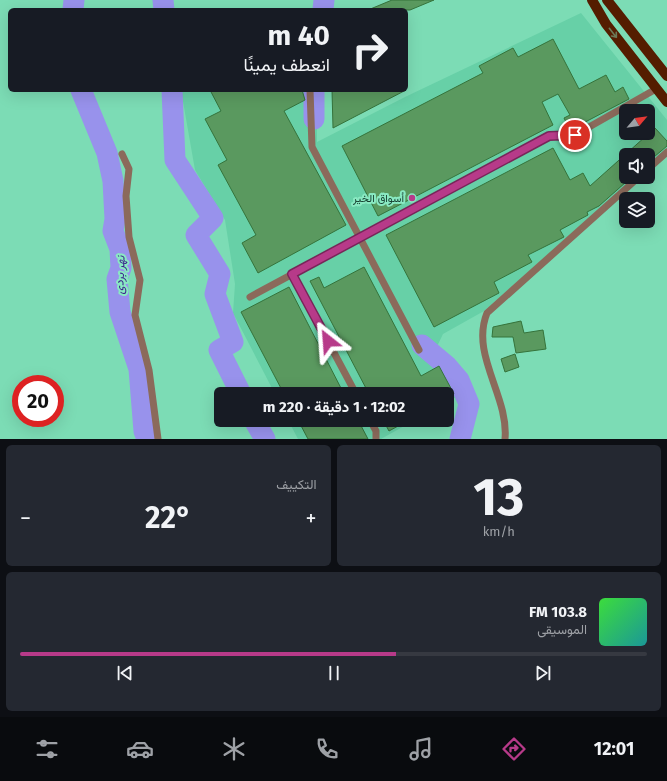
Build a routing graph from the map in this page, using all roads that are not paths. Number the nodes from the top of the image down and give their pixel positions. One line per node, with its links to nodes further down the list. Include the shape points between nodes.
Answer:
1 (592, 0): 4 (main road, one-way to 4, via 606,24)
2 (607, 0): 3 (main road)
3 (666, 73)
4 (656, 89): 6 (main road); 11 (street, via 575,135 549,136)
5 (310, 92): 11 (street, via 312,147)
6 (667, 102)
7 (667, 152): 9 (street)
8 (122, 154): 17 (street, via 129,169 126,196 129,237 140,280 135,315 149,370)
9 (655, 163)
10 (631, 184): 19 (street, via 487,313 482,324 486,357 504,413)
11 (360, 238): 12 (street); 14 (street)
12 (292, 274): 13 (street); 15 (street)
13 (250, 296)
14 (419, 350)
15 (352, 387)
16 (374, 427): 18 (street)
17 (158, 439)
18 (376, 439)
19 (505, 439)

